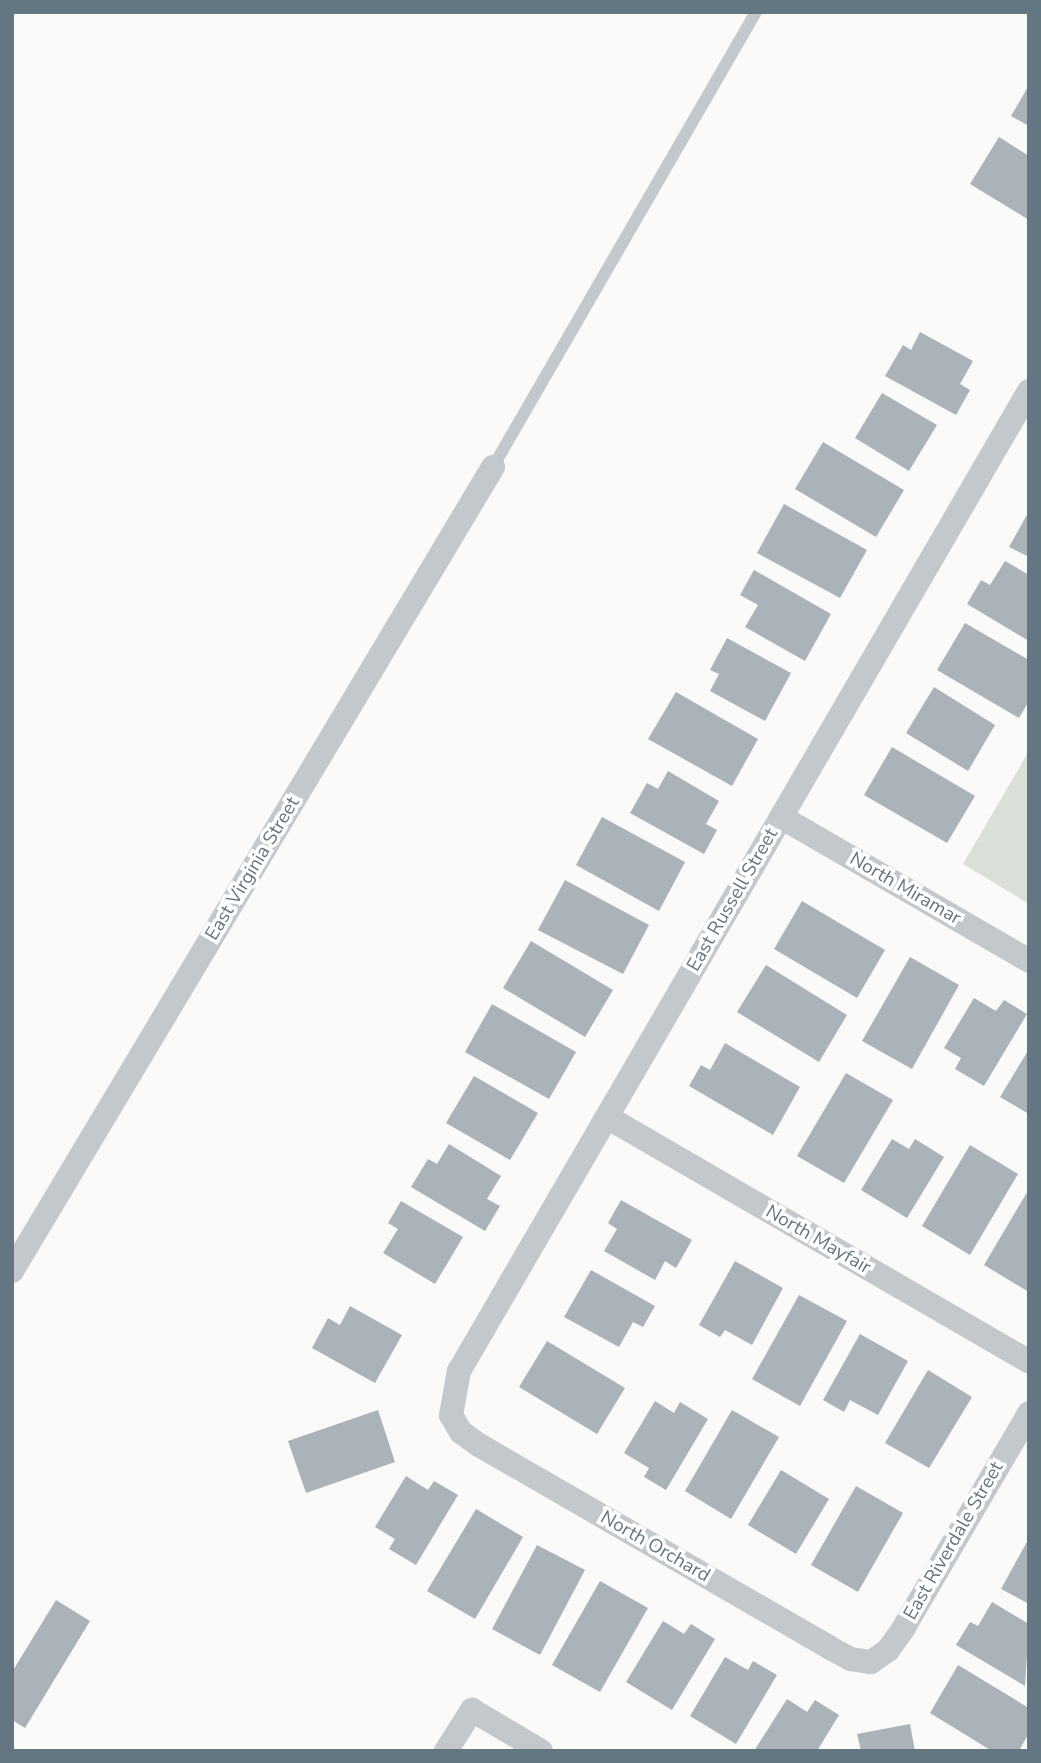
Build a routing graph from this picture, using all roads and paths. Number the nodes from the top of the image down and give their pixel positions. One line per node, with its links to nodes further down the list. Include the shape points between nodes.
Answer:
1 (756, 12): 3 (lane)
2 (1029, 391): 4 (street, East Russell Street)
3 (493, 467): 7 (street, East Virginia Street)
4 (781, 817): 5 (street, North Miramar); 6 (street, East Russell Street)
5 (1029, 961)
6 (607, 1117): 8 (street, North Mayfair); 10 (street, East Russell Street, via 459,1371)
7 (12, 1271)
8 (1029, 1362)
9 (1029, 1413): 11 (street, East Riverdale Street, via 903,1629 888,1650)
10 (452, 1415): 11 (street, North Orchard, via 461,1432 479,1445 830,1648 851,1659)
11 (871, 1662)
12 (446, 1751): 13 (street, via 471,1710)
13 (541, 1751)

